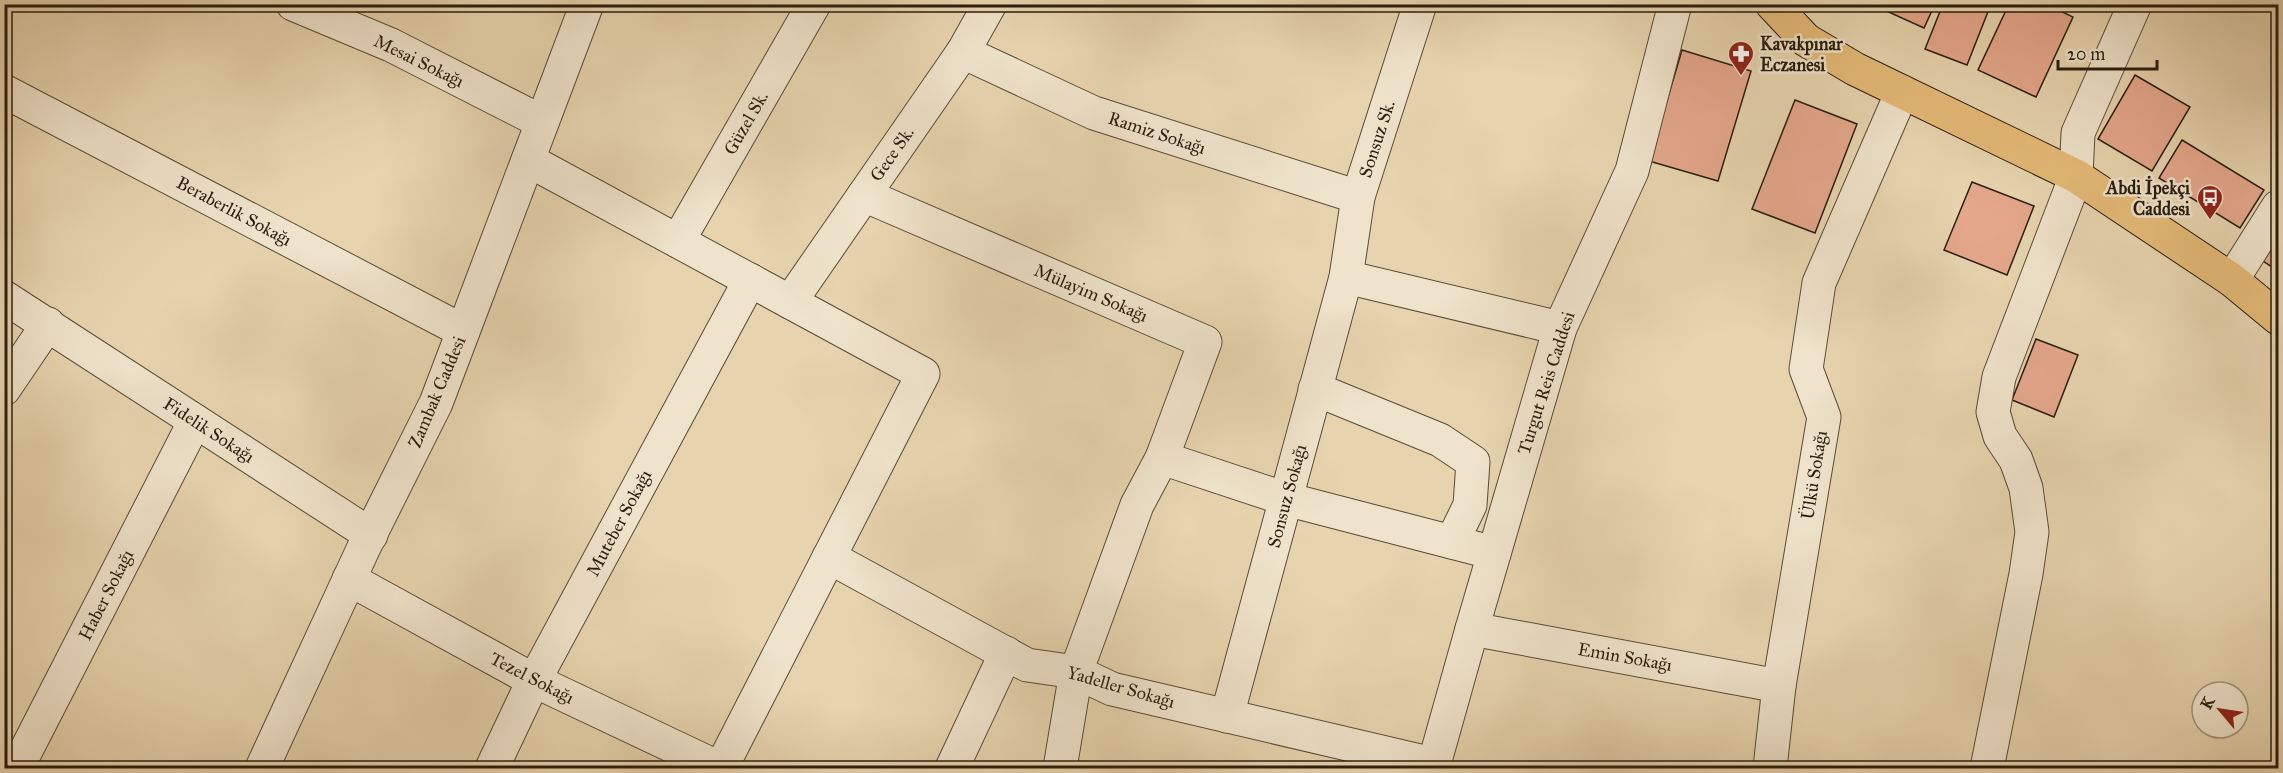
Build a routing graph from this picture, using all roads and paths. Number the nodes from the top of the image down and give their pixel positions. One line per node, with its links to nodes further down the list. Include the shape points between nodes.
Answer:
1 (293, 4): 12 (street, Mesai Sokağı, via 391,45)
2 (814, 4): 18 (street, Güzel Sk.)
3 (990, 4): 9 (street, Gece Sk.)
4 (1420, 4): 16 (street, Sonsuz Sk.)
5 (1675, 4): 26 (street, Turgut Reis Caddesi, via 1632,171)
6 (1772, 4): 11 (main road, via 1806,40)
7 (2135, 4): 14 (street, via 2078,134)
8 (584, 6): 12 (street, Zambak Caddesi)
9 (963, 52): 15 (street, Gece Sk.); 16 (street, Ramiz Sokağı, via 1094,113)
10 (4, 91): 27 (street, Beraberlik Sokağı)
11 (1902, 93): 14 (main road); 42 (street, Ülkü Sokağı, via 1819,283 1806,369 1824,417)
12 (542, 122): 13 (street, Zambak Caddesi)
13 (528, 160): 18 (street); 27 (street, Zambak Caddesi)
14 (2076, 176): 21 (main road); 52 (street, via 1999,377 1993,412 2000,436 2016,460 2026,488 2032,532)
15 (864, 195): 23 (street, Gece Sk.); 31 (street, Mülayim Sokağı, via 1205,342)
16 (1358, 197): 19 (street, Sonsuz Sk.)
17 (2278, 207): 21 (street)
18 (678, 241): 20 (street)
19 (1346, 277): 26 (street); 29 (street, Sonsuz Sokağı)
20 (750, 280): 23 (street); 41 (street, Muteber Sokağı)
21 (2232, 280): 24 (main road)
22 (4, 297): 25 (street, Fidelik Sokağı)
23 (790, 302): 36 (street, via 923,374)
24 (2278, 318)
25 (48, 324): 28 (street); 30 (street, Fidelik Sokağı)
26 (1560, 328): 35 (street, Turgut Reis Caddesi)
27 (463, 331): 33 (street, Zambak Caddesi, via 436,403)
28 (4, 389)
29 (1316, 389): 32 (street, Sonsuz Sokağı); 34 (street, via 1440,440 1473,462 1470,506)
30 (195, 421): 33 (street, Fidelik Sokağı); 45 (street, Haber Sokağı)
31 (1162, 458): 32 (street); 40 (street, via 1137,504)
32 (1286, 499): 34 (street); 43 (street, Sonsuz Sokağı)
33 (371, 535): 37 (street, Zambak Caddesi)
34 (1452, 542): 35 (street)
35 (1494, 553): 38 (street, Turgut Reis Caddesi)
36 (830, 557): 39 (street, Yadeller Sokağı); 48 (street)
37 (350, 579): 41 (street, Tezel Sokağı); 46 (street, Zambak Caddesi)
38 (1472, 629): 42 (street, Emin Sokağı); 44 (street, Turgut Reis Caddesi)
39 (1006, 653): 40 (street, Yadeller Sokağı, via 1027,665); 49 (street)
40 (1076, 672): 43 (street, Yadeller Sokağı, via 1112,689); 50 (street)
41 (535, 681): 47 (street, Muteber Sokağı); 48 (street, Tezel Sokağı)
42 (1779, 686): 51 (street, Ülkü Sokağı)
43 (1227, 716): 44 (street, Yadeller Sokağı)
44 (1433, 766)
45 (17, 768)
46 (262, 768)
47 (492, 768)
48 (720, 768)
49 (952, 768)
50 (1060, 768)
51 (1770, 768)
52 (1987, 768)

